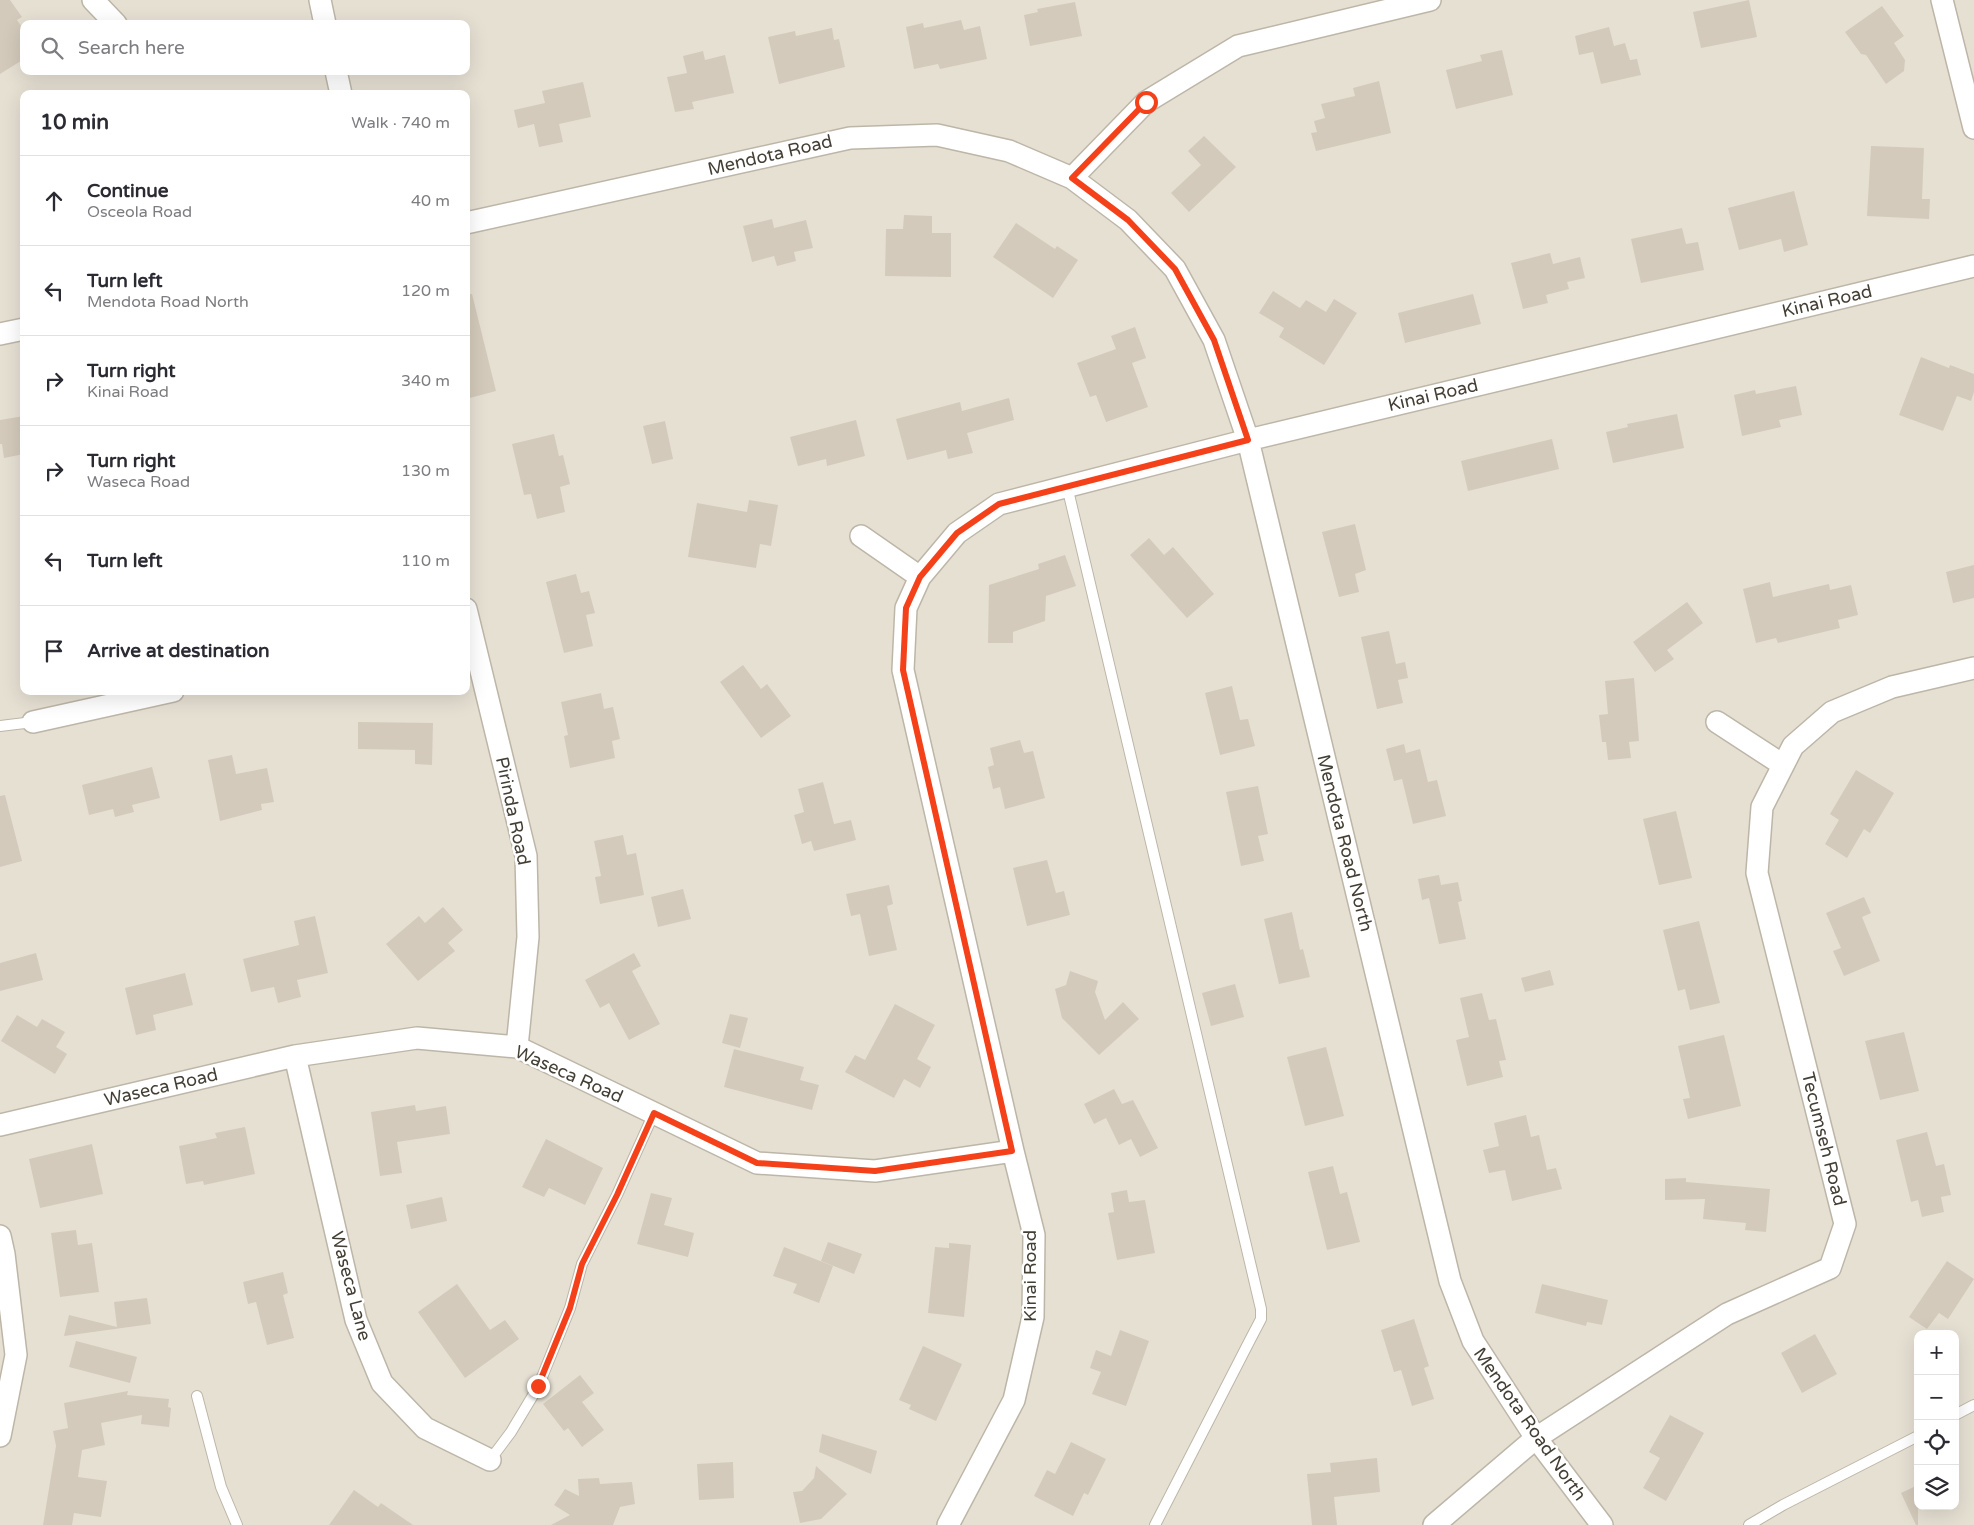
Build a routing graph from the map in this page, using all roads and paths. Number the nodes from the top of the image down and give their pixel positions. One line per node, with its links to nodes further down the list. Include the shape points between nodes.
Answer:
1 (93, 0): 5 (street)
2 (320, 0): 6 (street)
3 (1430, 0): 10 (street, via 1238,46 1146,102)
4 (1942, 0): 9 (street)
5 (112, 20)
6 (324, 20)
7 (337, 75): 8 (street)
8 (340, 90)
9 (1974, 128)
10 (1072, 178): 11 (street, Mendota Road, via 1009,151 937,134 850,138); 15 (street, Mendota Road North, via 1128,220 1175,269 1214,340)
11 (470, 222)
12 (1974, 266): 15 (street, Kinai Road)
13 (20, 329): 14 (street)
14 (0, 334)
15 (1248, 440): 16 (street, Kinai Road); 36 (street, Mendota Road North, via 1450,1281 1473,1341)
16 (1067, 486): 18 (street, Kinai Road, via 999,504 957,533); 41 (lane, via 1261,1309 1250,1340)
17 (861, 536): 18 (street)
18 (920, 577): 30 (street, Kinai Road, via 906,608 903,670)
19 (470, 628): 26 (street, Pirinda Road, via 526,856 528,937)
20 (1974, 668): 25 (street, Tecumseh Road, via 1892,687 1832,712 1794,746)
21 (155, 695): 22 (street)
22 (33, 722): 24 (lane)
23 (1717, 722): 25 (street)
24 (0, 726)
25 (1784, 765): 36 (street, Tecumseh Road, via 1762,807 1758,873 1845,1224 1830,1268 1727,1314)
26 (517, 1047): 27 (street, Waseca Road, via 417,1038); 28 (street, Waseca Road)
27 (295, 1056): 29 (street, Waseca Road); 38 (street, Waseca Lane, via 356,1320 382,1383 426,1428)
28 (654, 1113): 30 (street, Waseca Road, via 757,1163 875,1171); 38 (lane, via 582,1264 570,1308 538,1386)
29 (0, 1125)
30 (1012, 1151): 40 (street, Kinai Road, via 1034,1235 1033,1317 1014,1400)
31 (0, 1236): 35 (street, via 16,1355)
32 (197, 1396): 39 (lane, via 221,1487)
33 (1974, 1405): 34 (lane)
34 (1959, 1413)
35 (0, 1436)
36 (1536, 1438): 42 (street, Tecumseh Road); 43 (street, Mendota Road North)
37 (1914, 1438): 44 (lane)
38 (490, 1460)
39 (237, 1525)
40 (948, 1525)
41 (1155, 1525)
42 (1434, 1525)
43 (1602, 1525)
44 (1749, 1525)

